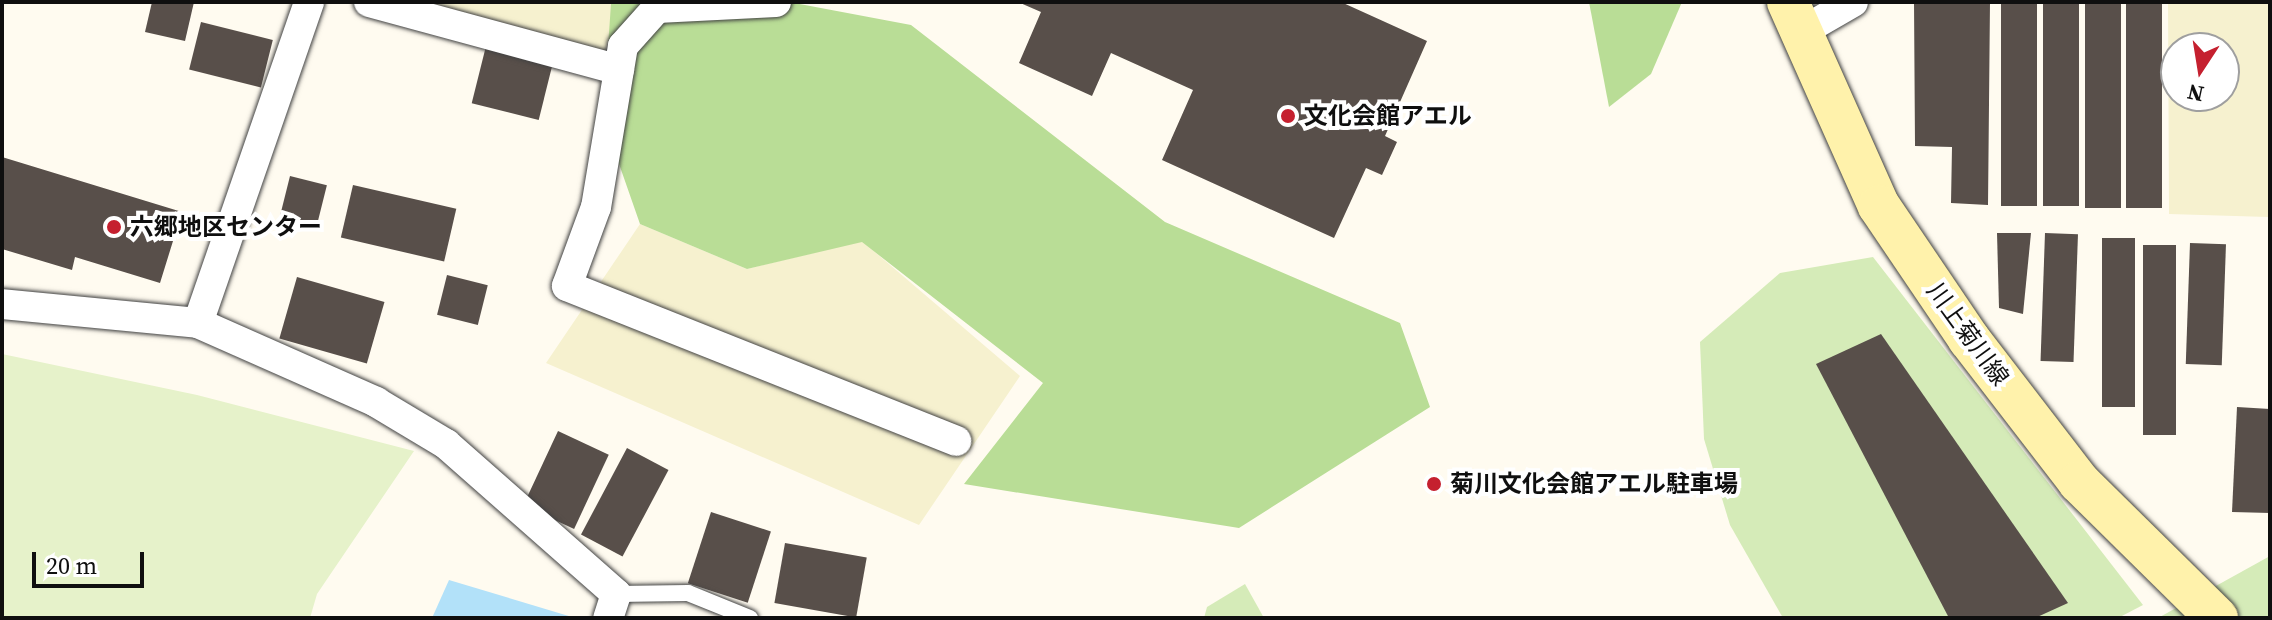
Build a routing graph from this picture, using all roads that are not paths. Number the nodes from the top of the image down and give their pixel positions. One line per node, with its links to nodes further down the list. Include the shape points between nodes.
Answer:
1 (309, 2): 8 (street)
2 (369, 2): 6 (street)
3 (776, 2): 6 (street, via 657,8 623,46)
4 (1853, 2): 5 (street)
5 (1794, 17): 12 (main road, 川上菊川線, via 1879,206 2079,482)
6 (619, 70): 9 (street, via 596,207 567,286)
7 (2, 304): 8 (street)
8 (198, 323): 10 (street, via 376,402 446,444)
9 (956, 441)
10 (612, 606): 11 (lane, via 688,593)
11 (750, 618)
12 (2217, 618)

